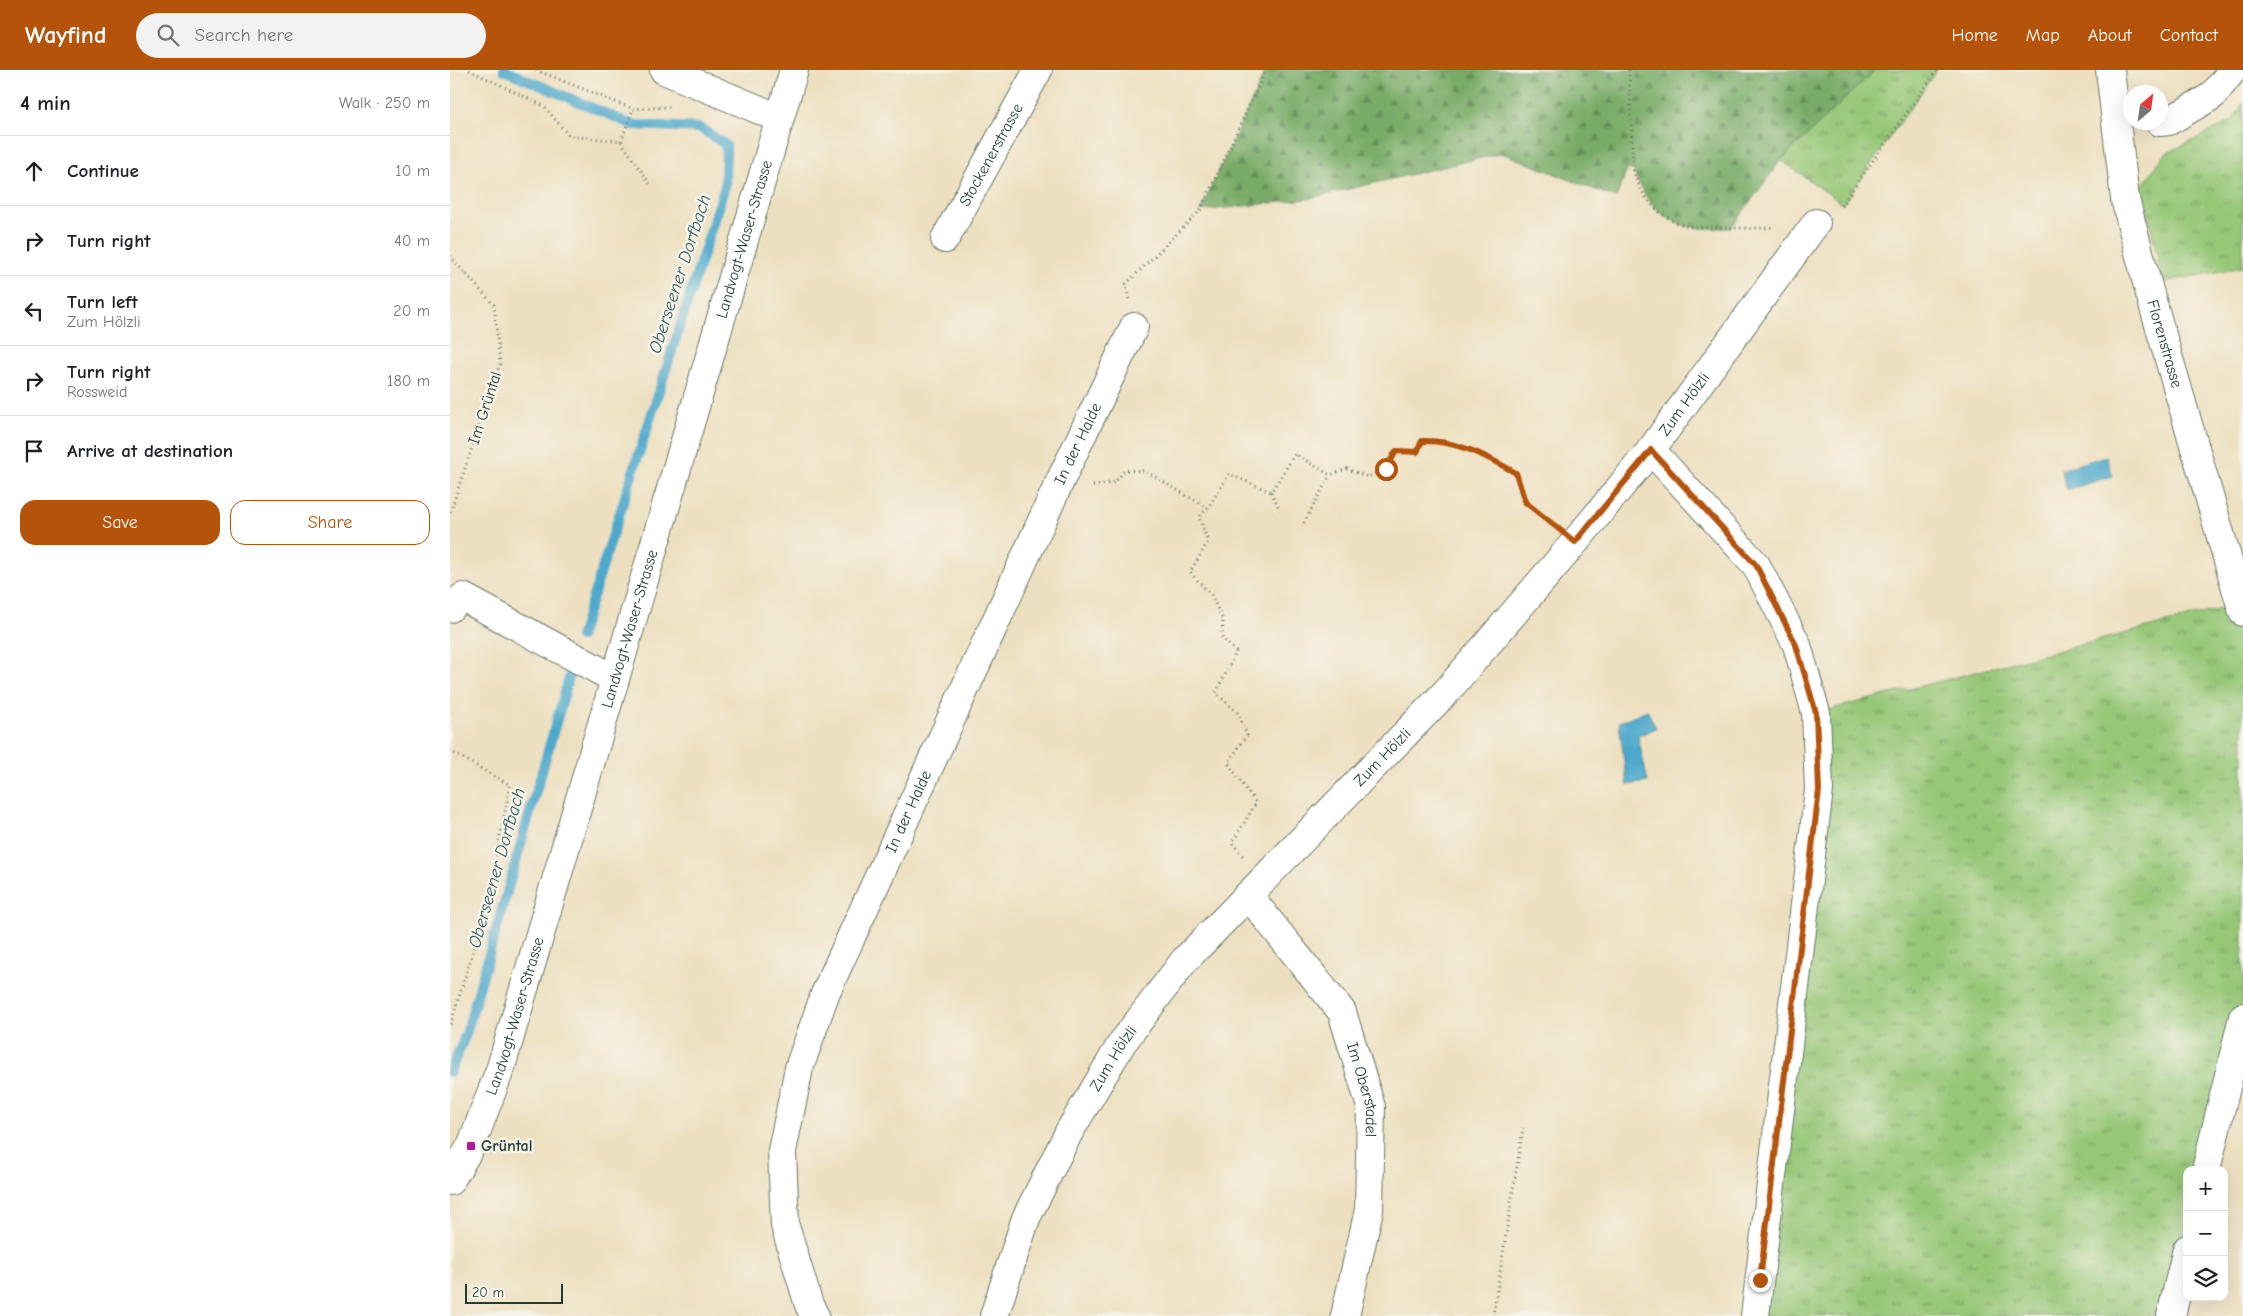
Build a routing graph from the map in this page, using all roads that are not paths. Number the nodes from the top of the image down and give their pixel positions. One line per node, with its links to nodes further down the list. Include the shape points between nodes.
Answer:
1 (664, 70): 6 (street)
2 (794, 70): 6 (street, Landvogt-Waser-Strasse)
3 (1038, 70): 11 (street, Stockenerstrasse)
4 (2110, 70): 9 (street, Florenstrasse)
5 (2234, 70): 7 (street, via 2212,96)
6 (779, 118): 16 (street, Landvogt-Waser-Strasse)
7 (2168, 121)
8 (2123, 129): 9 (street)
9 (2119, 130): 15 (street, Florenstrasse, via 2125,199)
10 (1816, 223): 13 (street, Zum Hölzli)
11 (945, 239)
12 (1134, 327): 22 (street, In der Halde, via 825,994 799,1068 782,1150 785,1226)
13 (1651, 450): 17 (street, Zum Hölzli, via 1446,692); 25 (street, via 1756,565 1796,645 1816,713 1819,790)
14 (450, 608): 16 (street, via 463,597)
15 (2243, 612)
16 (615, 679): 20 (street, Landvogt-Waser-Strasse, via 501,1067 471,1146)
17 (1256, 888): 23 (street, Zum Hölzli, via 1184,961 1122,1043 1069,1132 1026,1218); 24 (street, Im Oberstadel, via 1342,1012 1371,1107 1369,1210)
18 (2243, 1018): 19 (street)
19 (2207, 1166)
20 (450, 1181)
21 (2185, 1256): 26 (street)
22 (815, 1316)
23 (994, 1316)
24 (1345, 1316)
25 (1755, 1316)
26 (2171, 1316)

